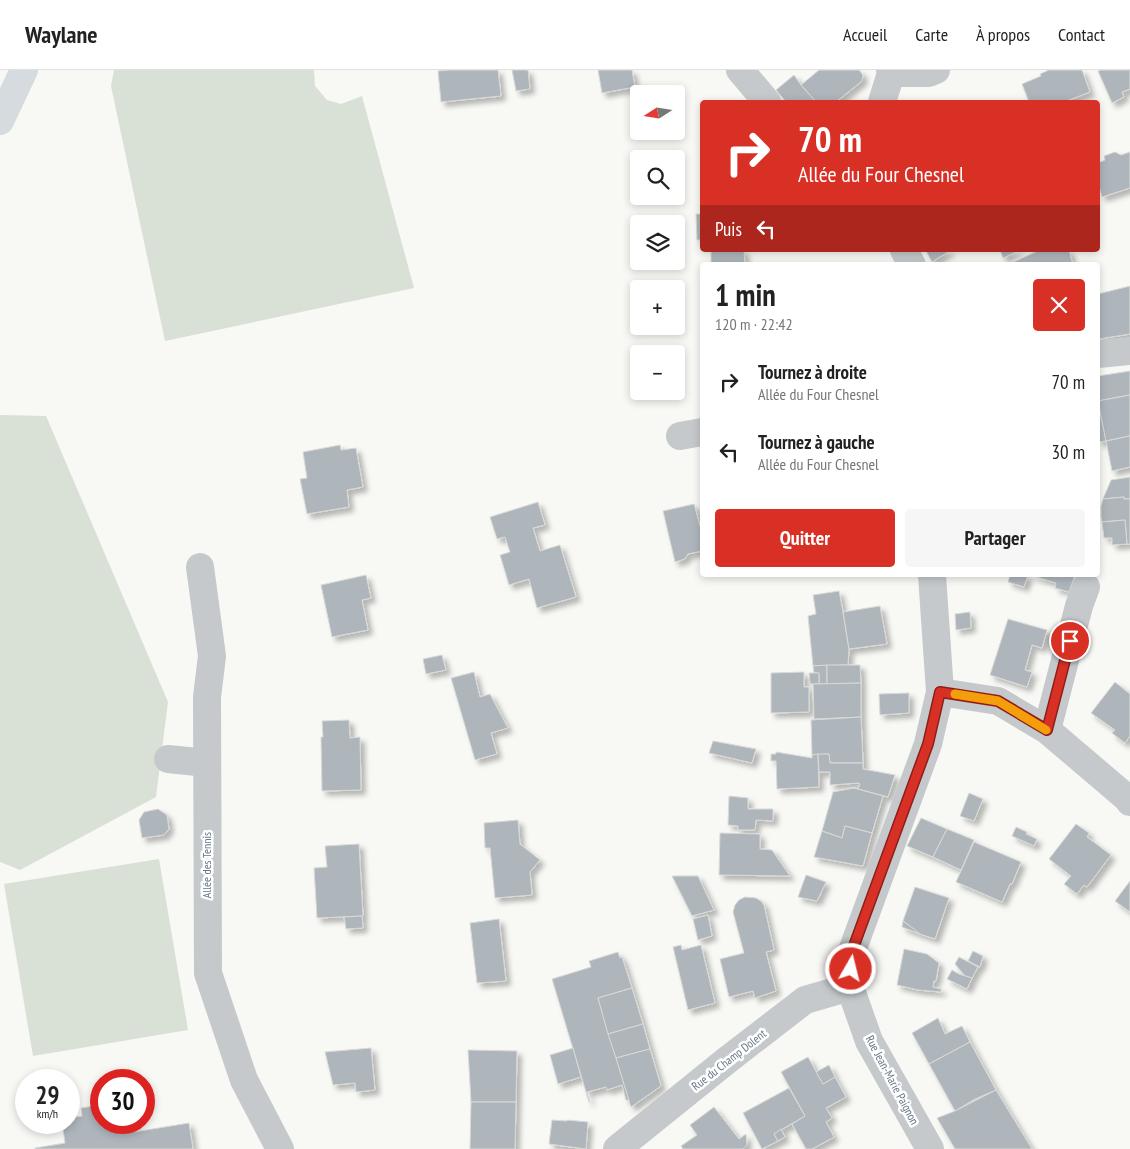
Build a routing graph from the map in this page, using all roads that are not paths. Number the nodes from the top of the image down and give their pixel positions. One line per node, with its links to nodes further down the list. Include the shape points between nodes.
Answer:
1 (24, 70): 7 (main road)
2 (740, 70): 5 (street)
3 (936, 70): 4 (street, via 929,73)
4 (890, 72): 6 (street)
5 (765, 100)
6 (883, 100)
7 (0, 121)
8 (1130, 350): 9 (street)
9 (1100, 354)
10 (200, 567): 16 (street, Allée des Tennis, via 212,656 207,697)
11 (932, 577): 13 (street, Rue Jean-Marie Paignon)
12 (1086, 587): 14 (street)
13 (940, 692): 14 (street, via 998,701); 18 (street, Rue Jean-Marie Paignon, via 928,744 852,951)
14 (1047, 730): 17 (street)
15 (168, 759): 16 (street)
16 (207, 763): 19 (street, Allée des Tennis, via 208,973 244,1080)
17 (1129, 799)
18 (850, 987): 20 (street, Rue du Champ Dolent, via 805,1000); 21 (street, Rue Jean-Marie Paignon, via 869,1041)
19 (280, 1149)
20 (617, 1149)
21 (930, 1149)

